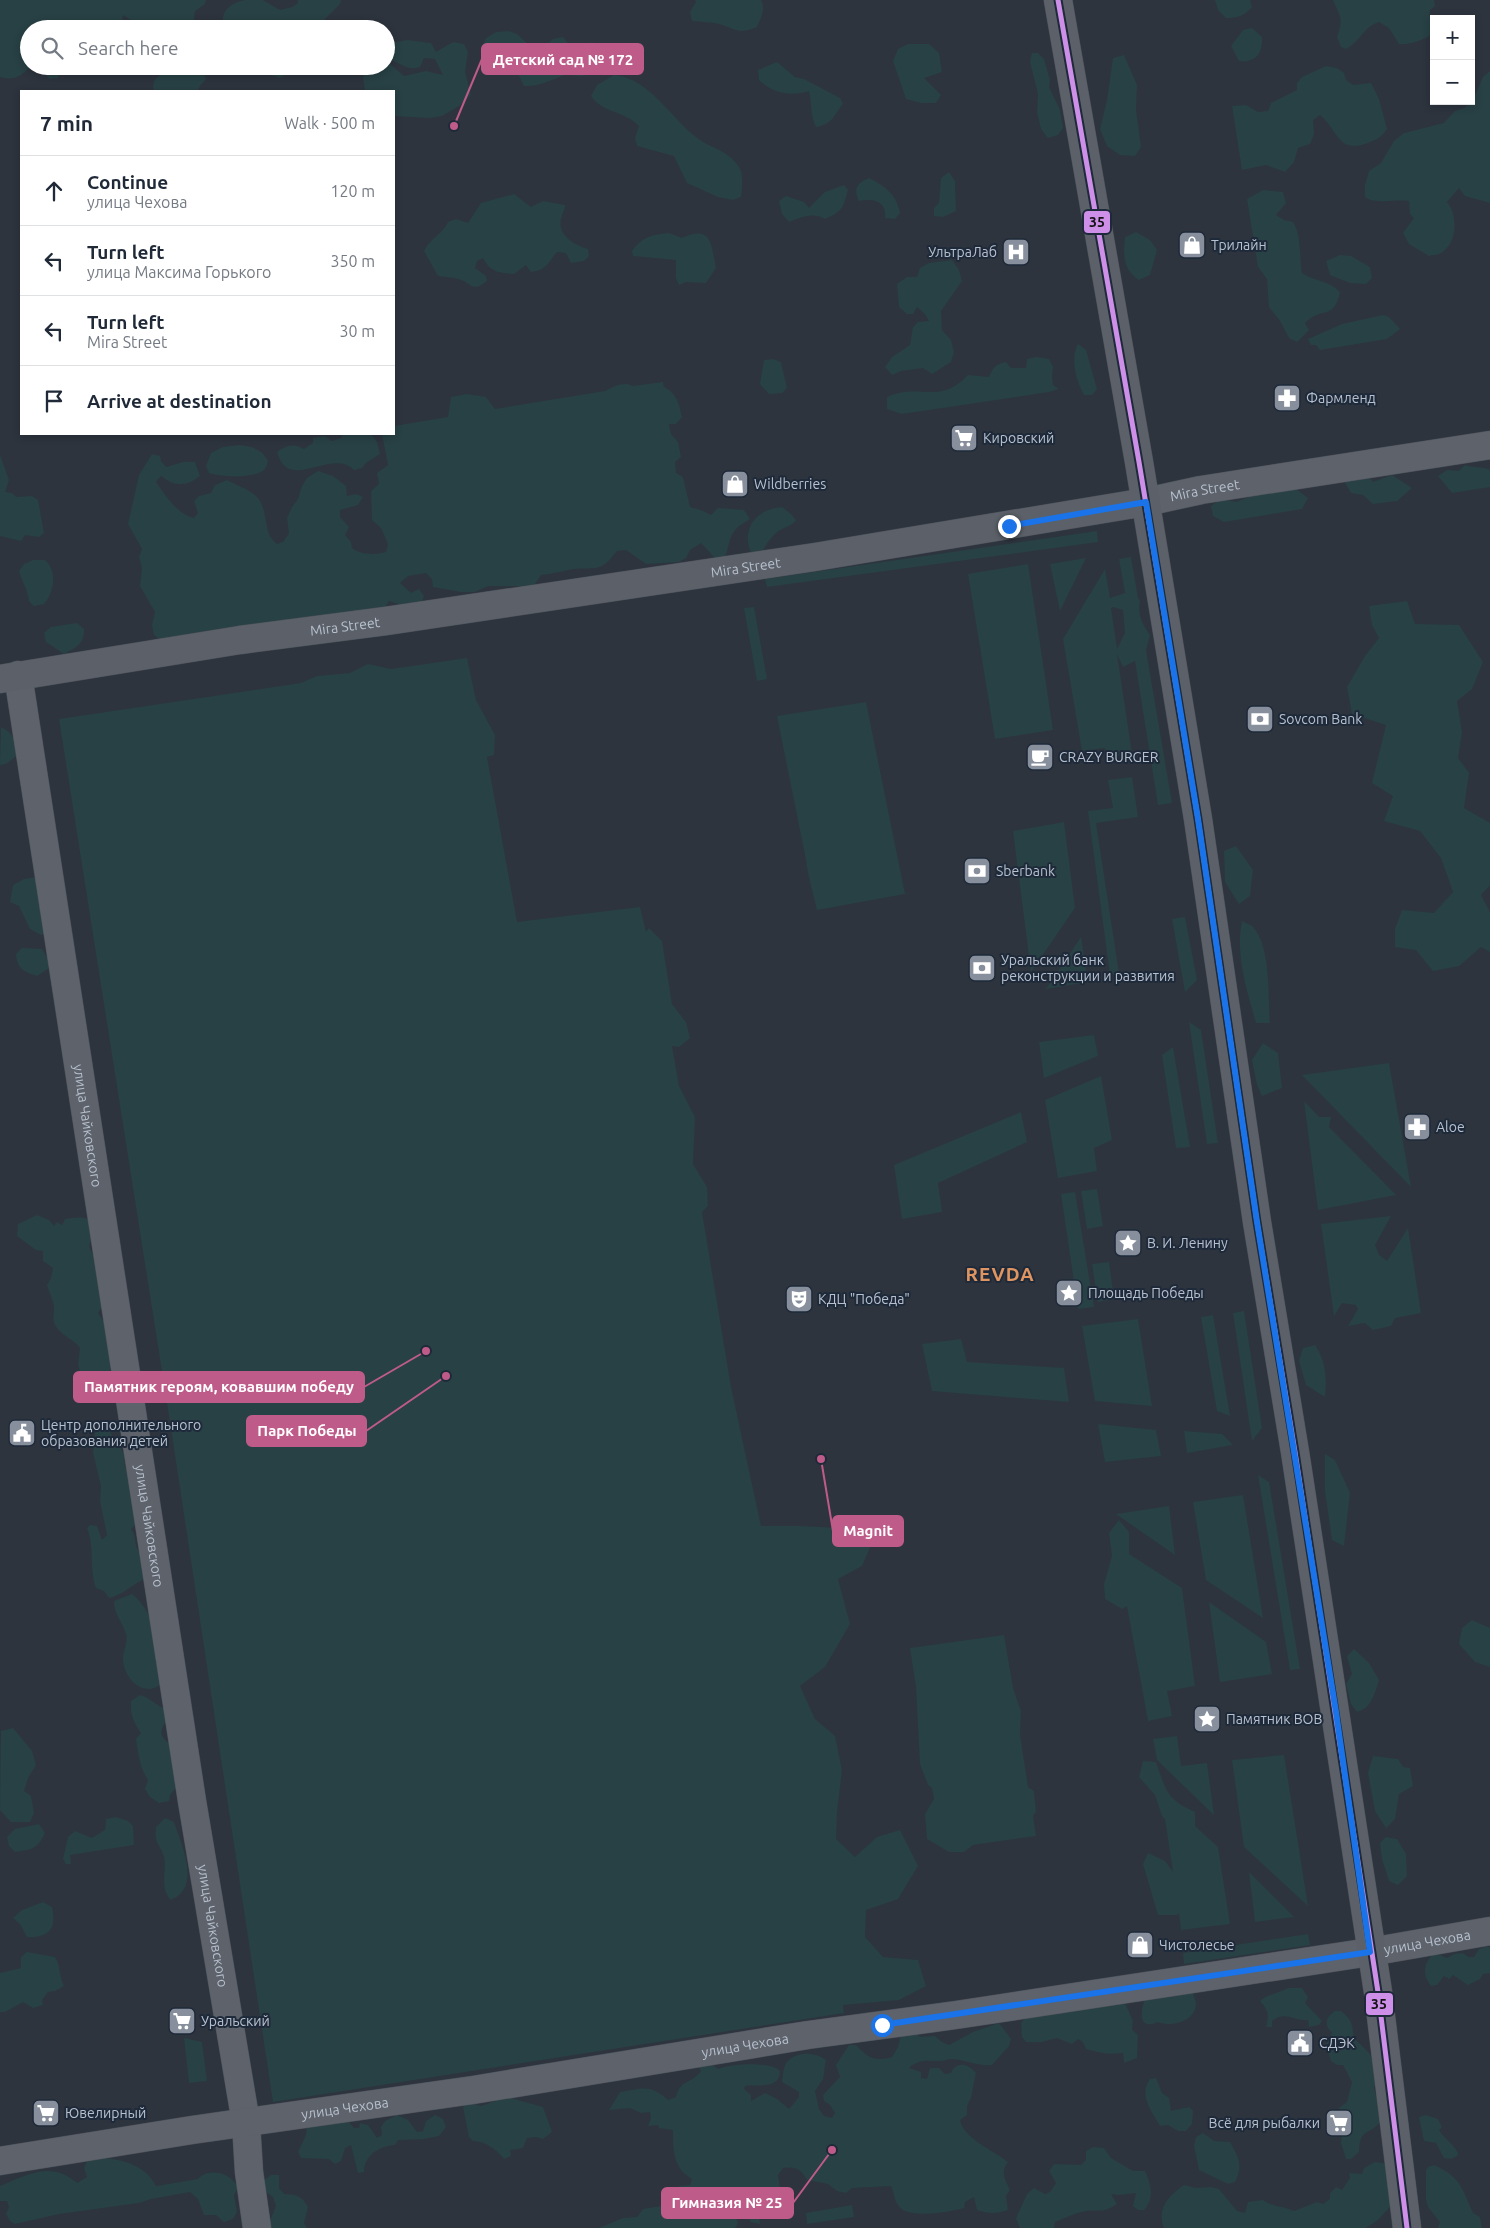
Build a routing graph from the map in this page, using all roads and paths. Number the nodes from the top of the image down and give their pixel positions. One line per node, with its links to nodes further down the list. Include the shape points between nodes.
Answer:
1 (1058, 0): 3 (main road)
2 (1490, 445): 3 (street, Mira Street, via 1201,490)
3 (1146, 502): 4 (main road, Mira Street, via 825,556 240,640); 6 (main road, via 1334,1699)
4 (9, 677): 7 (street, улица Чайковского)
5 (1490, 1932): 6 (street, улица Чехова)
6 (1370, 1952): 7 (street, улица Чехова); 10 (main road, via 1378,1992)
7 (246, 2123): 8 (street, улица Чехова); 9 (street, улица Чайковского)
8 (0, 2161)
9 (257, 2228)
10 (1407, 2228)

